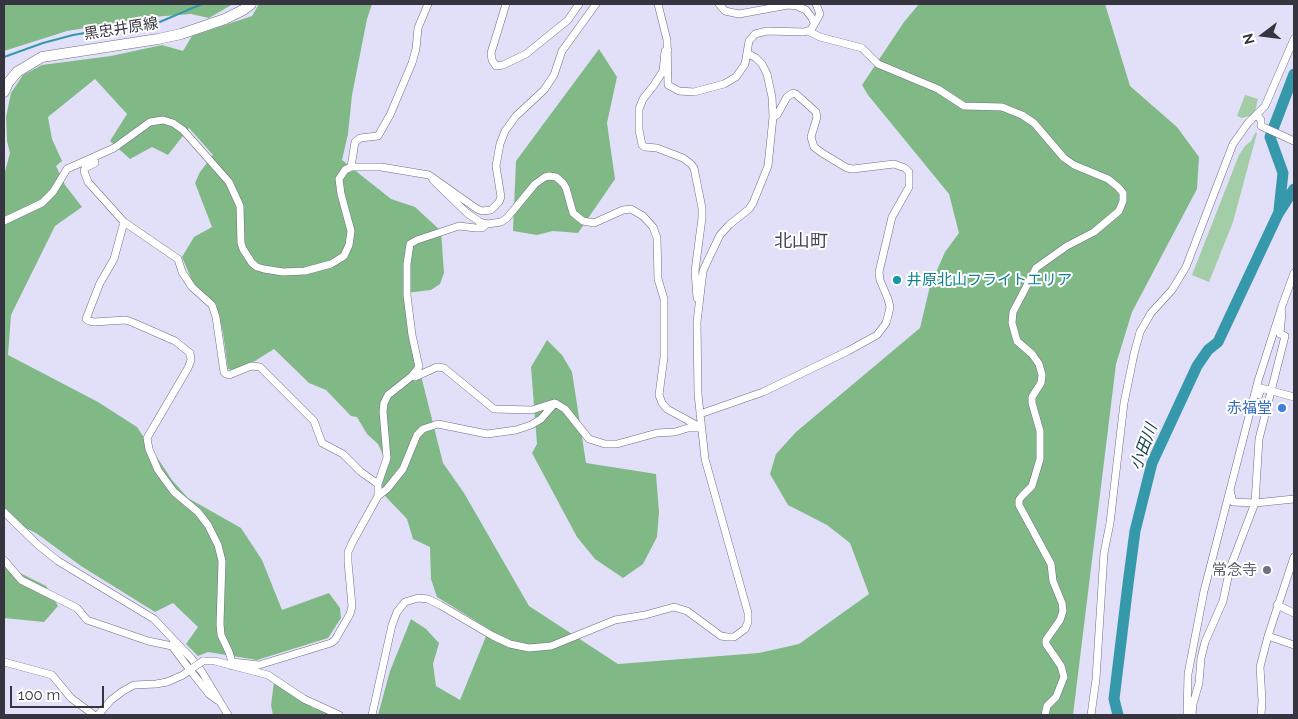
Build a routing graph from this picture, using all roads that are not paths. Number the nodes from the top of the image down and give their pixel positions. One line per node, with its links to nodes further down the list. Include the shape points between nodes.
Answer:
1 (251, 4): 14 (main road, 黒忠井原線, via 225,19 158,40 42,57 17,72)
2 (428, 4): 19 (street, via 418,28 412,63 390,115 378,136 354,142)
3 (506, 4): 4 (street, via 491,53 496,66 526,54 568,20)
4 (578, 4)
5 (596, 4): 20 (street, via 562,51 554,76 544,90 504,131 496,166 500,197 496,207 486,211 477,209)
6 (658, 4): 12 (street)
7 (719, 4): 9 (street, via 729,13 740,14 797,6 806,10)
8 (816, 4): 9 (street, via 820,14)
9 (814, 23): 10 (street)
10 (808, 31): 13 (street, via 760,32 749,41); 55 (street, via 820,38 862,48 878,64 938,89 964,106 1002,107 1022,114 1064,158 1108,179 1123,193 1119,211 1094,232 1044,260 1036,268 1013,312 1016,341 1036,359 1042,375 1032,397 1040,430 1040,459 1032,486 1019,500 1019,506 1051,564 1063,611 1046,640 1049,650 1062,666 1064,677 1056,697 1047,706)
11 (1294, 39): 15 (street, via 1265,106)
12 (668, 50): 13 (street, via 668,85 694,92 731,81 745,64); 25 (street, via 665,51 663,71 639,109 639,130 642,145 683,158 694,168 702,208 696,271 696,297)
13 (747, 53): 16 (street, via 762,64 767,74)
14 (4, 92)
15 (1257, 115): 17 (street, via 1261,126); 56 (street, via 1233,144 1186,267 1140,332 1124,403 1104,553)
16 (773, 117): 25 (street, via 768,166 749,209 720,235 703,271); 31 (street, via 787,97 796,94 816,112 811,138 814,147 822,153 853,170 894,164 909,172 909,187 892,217 879,272 890,307 888,316 877,335 763,392)
17 (1294, 141)
18 (94, 157): 19 (street, via 120,144 150,122 163,120 173,123 229,182 242,213 241,243 247,256 257,267 284,272 325,266 344,256 351,231 339,179); 21 (street, via 67,169 42,203); 22 (street, via 95,163 84,168 86,178)
19 (350, 167): 20 (street, via 381,167)
20 (433, 177): 23 (street, via 436,184 467,213)
21 (4, 221)
22 (124, 222): 34 (street, via 178,259 186,280 212,305 224,372 229,375 251,366 260,368 314,422 322,443 343,454); 48 (street, via 114,260 100,283 86,319 134,322 175,341 190,353 188,368 147,438 148,449 174,492 198,512 218,545 222,561 221,635)
23 (487, 224): 27 (street, via 482,228 459,226 410,244 406,264 407,295 419,367); 33 (street, via 507,218 535,184 550,176 556,177 566,188 573,213 582,221 594,223 631,209 643,216 653,227 657,238 658,279 664,299 664,357 659,395 667,409)
24 (1294, 274): 26 (street)
25 (699, 300): 31 (street)
26 (1282, 306): 28 (street, via 1280,334 1285,336); 32 (street)
27 (412, 376): 30 (street, via 437,367 444,368 494,409 532,410); 34 (street, via 384,402 387,458)
28 (1272, 390): 29 (street); 32 (street, via 1261,388); 38 (street, via 1259,439)
29 (1294, 397)
30 (554, 403): 33 (street, via 565,409 588,439 595,442 617,444 657,433); 36 (street, via 541,418 516,430 487,434 438,424 423,429 416,435 403,469)
31 (700, 414): 33 (street)
32 (1248, 420): 35 (street)
33 (701, 428): 54 (street, via 711,484 748,613 748,622 740,635 721,636 687,610 674,607 615,620 550,646 520,647 492,636 428,599 418,598 405,602 397,612)
34 (378, 484): 36 (street)
35 (1230, 488): 38 (street, via 1232,502); 57 (street, via 1194,634 1188,674)
36 (378, 496): 48 (street, via 348,552 352,606 335,640 259,665)
37 (1294, 500): 38 (street)
38 (1254, 503): 58 (street, via 1230,568 1223,600 1205,642)
39 (4, 512): 45 (street, via 58,560 154,618)
40 (4, 560): 45 (street, via 22,580 76,608 87,620 148,641)
41 (1294, 560): 42 (street)
42 (1278, 605): 43 (street); 44 (street)
43 (1294, 613)
44 (1268, 636): 46 (street); 59 (street, via 1260,667)
45 (173, 643): 49 (street); 50 (street, via 202,672)
46 (1294, 645)
47 (4, 662): 51 (street, via 52,675 71,698)
48 (232, 664): 49 (street, bridge, via 203,661); 53 (street, via 268,675 310,702)
49 (192, 668): 50 (street, via 209,694); 51 (street, via 167,682 134,685)
50 (219, 701): 52 (street)
51 (96, 715)
52 (228, 715)
53 (339, 715)
54 (372, 715)
55 (1046, 715)
56 (1091, 715)
57 (1187, 715)
58 (1192, 715)
59 (1260, 715)

